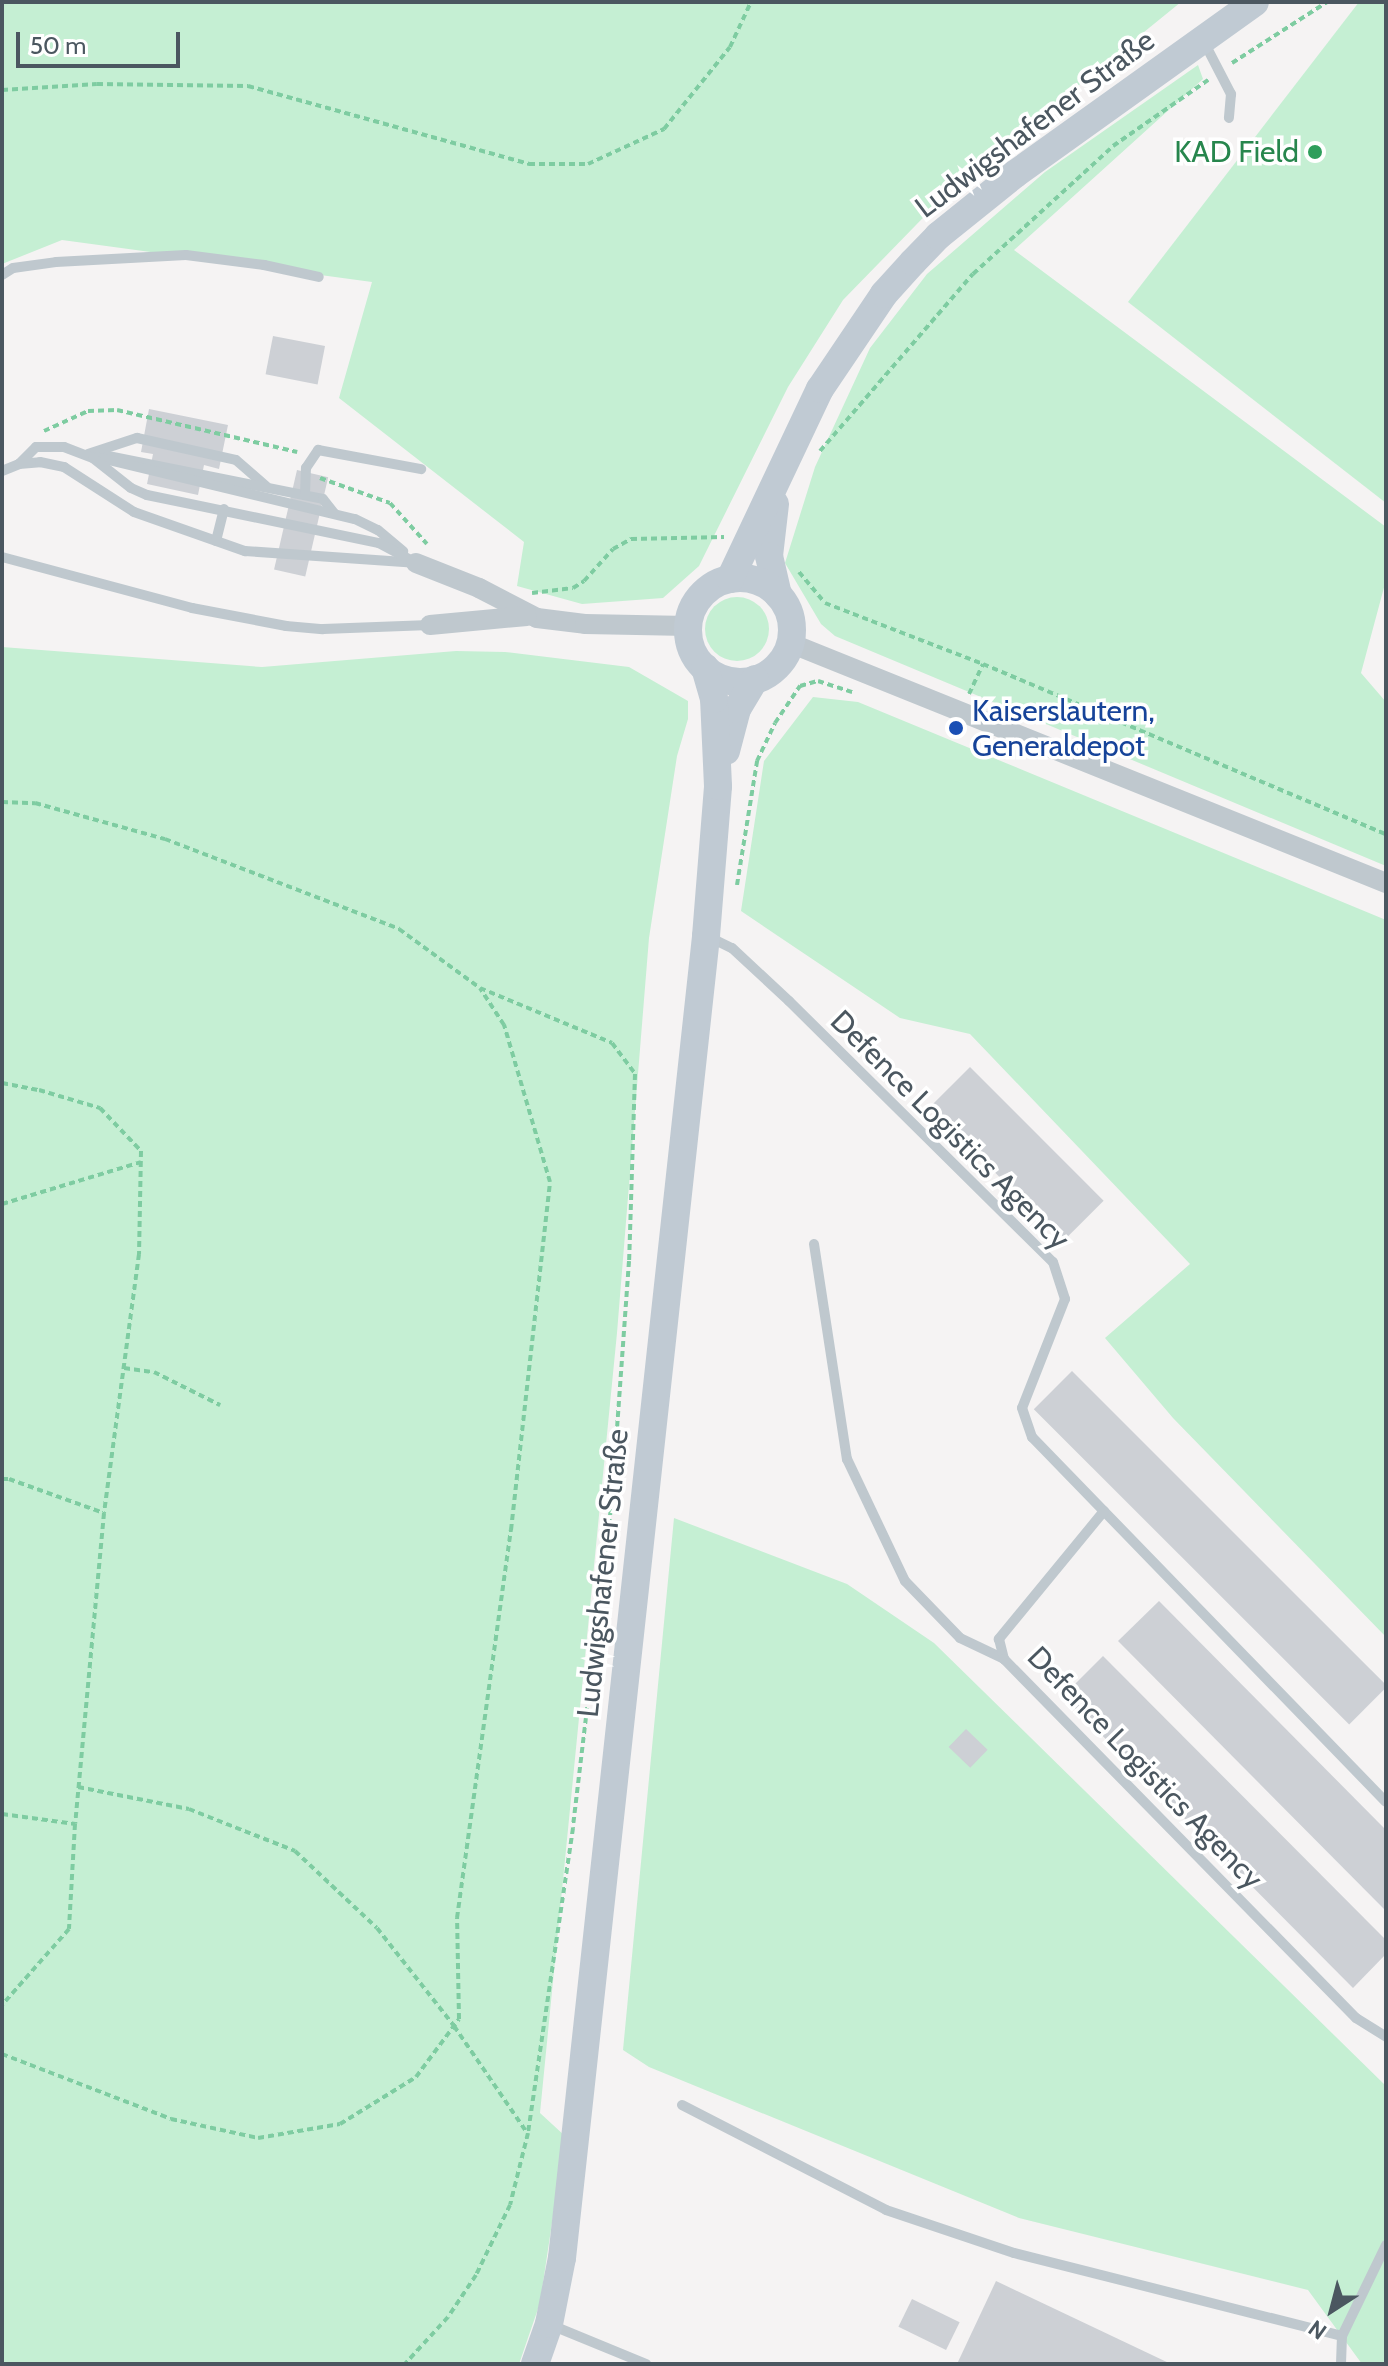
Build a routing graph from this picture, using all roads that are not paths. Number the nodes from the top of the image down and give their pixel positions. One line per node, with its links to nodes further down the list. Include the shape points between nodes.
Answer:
1 (1255, 2): 2 (street, Ludwigshafener Straße)
2 (1204, 42): 3 (lane, via 1231,94); 10 (street, Ludwigshafener Straße, via 1069,133 938,236 884,294 841,355 797,434)
3 (1229, 118)
4 (2, 275): 5 (lane, via 13,268 56,262 186,255)
5 (319, 277)
6 (86, 455): 7 (lane, via 64,447 36,447); 11 (lane, via 124,457); 11 (lane, via 137,438 236,460); 13 (lane, via 139,492); 14 (lane)
7 (19, 464): 9 (lane); 15 (lane, via 64,467 134,512)
8 (421, 469): 12 (lane, via 318,450 306,468)
9 (2, 471)
10 (777, 483): 18 (street, Ludwigshafener Straße); 19 (street, Ludwigshafener Straße, via 769,556)
11 (267, 487): 12 (lane)
12 (305, 495): 14 (lane, via 323,499)
13 (224, 509): 15 (lane); 17 (lane, via 379,543)
14 (334, 513): 17 (lane, via 378,530)
15 (216, 541): 17 (lane, via 274,555)
16 (2, 557): 21 (lane, via 192,608 286,626)
17 (416, 563): 20 (street, via 479,588)
18 (730, 579): 19 (street, via 759,582); 22 (street, via 703,593)
19 (778, 595): 23 (street, via 789,614)
20 (527, 616): 21 (street); 22 (street, via 585,624)
21 (430, 625)
22 (688, 626): 24 (street, via 692,648)
23 (790, 643): 25 (street, via 777,666); 27 (street)
24 (705, 667): 25 (street, via 733,681); 26 (street, Ludwigshafener Straße, via 714,699)
25 (755, 679): 26 (street, Ludwigshafener Straße, via 737,709)
26 (718, 786): 28 (street, Ludwigshafener Straße)
27 (1386, 883)
28 (706, 936): 30 (lane, Defence Logistics Agency, via 732,948 789,1001 1053,1262 1065,1299 1022,1408 1032,1437); 36 (street, Ludwigshafener Straße, via 579,2117)
29 (814, 1244): 31 (lane, via 847,1459 905,1581 960,1638)
30 (1104, 1511): 31 (lane, Defence Logistics Agency, via 999,1639); 32 (lane, Defence Logistics Agency)
31 (1004, 1659): 33 (lane, Defence Logistics Agency, via 1356,2018)
32 (1386, 1802)
33 (1386, 2037)
34 (682, 2105): 37 (lane, via 886,2210 1014,2253)
35 (1386, 2245): 37 (lane)
36 (549, 2324): 38 (street, Ludwigshafener Straße); 39 (lane)
37 (1342, 2336): 40 (lane)
38 (535, 2364)
39 (646, 2364)
40 (1341, 2364)

